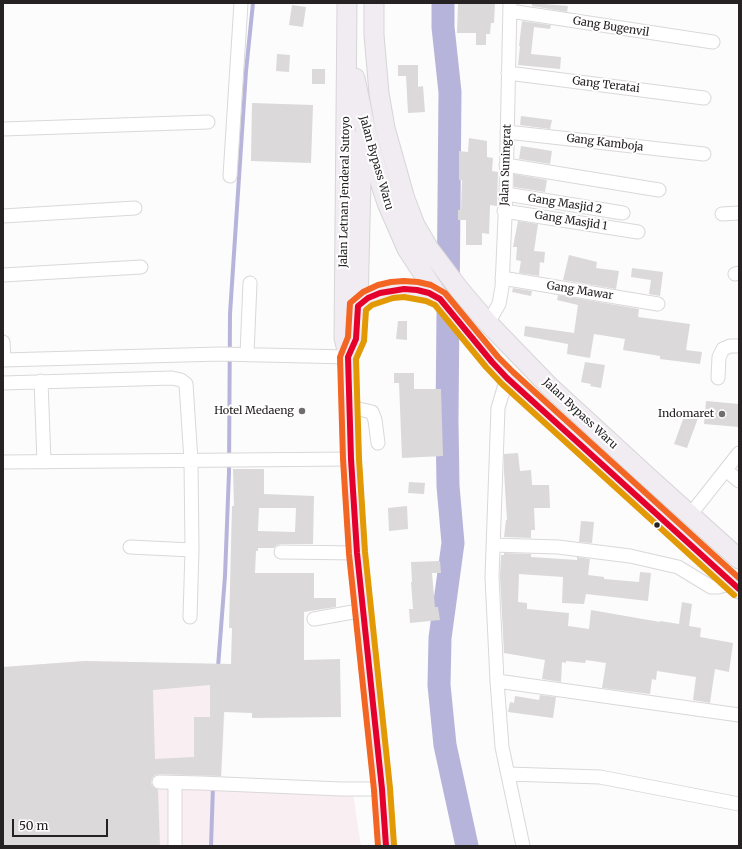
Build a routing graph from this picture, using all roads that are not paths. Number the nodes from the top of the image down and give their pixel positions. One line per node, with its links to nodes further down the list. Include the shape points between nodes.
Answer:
1 (241, 3): 16 (street)
2 (347, 3): 6 (highway)
3 (366, 3): 10 (highway, Jalan Letnan Jenderal Sutoyo)
4 (374, 3): 17 (highway, Jalan Bypass Waru, via 379,93 385,128)
5 (510, 7): 7 (street, Gang Bugenvil); 8 (street, Jalan Suningrat)
6 (347, 29): 10 (highway, Jalan Bypass Waru); 39 (highway, Jalan Letnan Jenderal Sutoyo, via 343,333)
7 (713, 42)
8 (508, 73): 9 (street, Gang Teratai); 13 (street, Jalan Suningrat)
9 (704, 98)
10 (362, 114): 18 (highway, Jalan Bypass Waru); 34 (highway, Jalan Letnan Jenderal Sutoyo)
11 (208, 122): 12 (street)
12 (3, 130)
13 (507, 132): 14 (street, Gang Kamboja); 15 (street, Jalan Suningrat)
14 (704, 154)
15 (506, 165): 19 (street); 20 (street, Jalan Suningrat)
16 (230, 176)
17 (400, 180): 18 (highway, via 392,170 386,168 383,172); 35 (highway, Jalan Bypass Waru, via 404,199 415,226 429,249)
18 (382, 188): 32 (highway, Jalan Bypass Waru, via 407,249)
19 (659, 190)
20 (506, 194): 22 (street, Jalan Suningrat); 23 (street, Gang Masjid 2)
21 (135, 208): 26 (street)
22 (504, 211): 27 (street, Gang Masjid 1); 30 (street, Jalan Suningrat)
23 (623, 213)
24 (739, 213): 25 (street)
25 (722, 214)
26 (3, 216)
27 (638, 232)
28 (141, 267): 29 (street)
29 (3, 275)
30 (502, 278): 33 (street, Gang Mawar); 35 (street, Jalan Suningrat, via 498,304)
31 (250, 283): 38 (street)
32 (442, 302): 34 (highway, via 417,290 398,289 368,298); 41 (highway, Jalan Bypass Waru)
33 (658, 304)
34 (358, 306): 39 (highway, Jalan Letnan Jenderal Sutoyo, via 356,339)
35 (488, 323): 54 (highway, Jalan Bypass Waru, via 550,387)
36 (3, 342): 40 (street)
37 (739, 346): 42 (street, via 723,349 719,357)
38 (243, 354): 39 (street); 40 (street)
39 (348, 356): 45 (highway, Jalan Letnan Jenderal Sutoyo)
40 (3, 360)
41 (507, 378): 55 (street, via 498,408); 61 (highway, Jalan Bypass Waru)
42 (718, 378)
43 (41, 381): 44 (street); 49 (street, via 172,378 181,380 187,386); 51 (street)
44 (3, 383)
45 (350, 407): 46 (street, via 372,412); 48 (highway, Jalan Letnan Jenderal Sutoyo)
46 (378, 443)
47 (739, 453): 52 (street)
48 (351, 459): 49 (street); 59 (highway, Jalan Letnan Jenderal Sutoyo)
49 (191, 460): 51 (street); 57 (street)
50 (3, 462): 51 (street)
51 (44, 462)
52 (726, 470): 53 (street); 54 (street)
53 (739, 481)
54 (690, 515): 60 (highway, Jalan Bypass Waru)
55 (493, 545): 61 (street, via 558,547 630,556 678,567 711,587); 65 (street)
56 (130, 547): 57 (street)
57 (192, 550): 63 (street)
58 (281, 552): 59 (street)
59 (357, 553): 62 (highway, Jalan Letnan Jenderal Sutoyo)
60 (739, 559)
61 (736, 586)
62 (364, 610): 64 (street); 70 (highway, Jalan Letnan Jenderal Sutoyo)
63 (190, 617)
64 (314, 619)
65 (497, 681): 66 (street); 67 (street, via 502,747)
66 (739, 715)
67 (508, 774): 71 (street, via 600,777); 74 (street)
68 (159, 782): 69 (street)
69 (175, 783): 70 (street); 72 (street)
70 (382, 789): 73 (highway, Jalan Letnan Jenderal Sutoyo)
71 (739, 804)
72 (175, 846)
73 (386, 846)
74 (523, 846)

